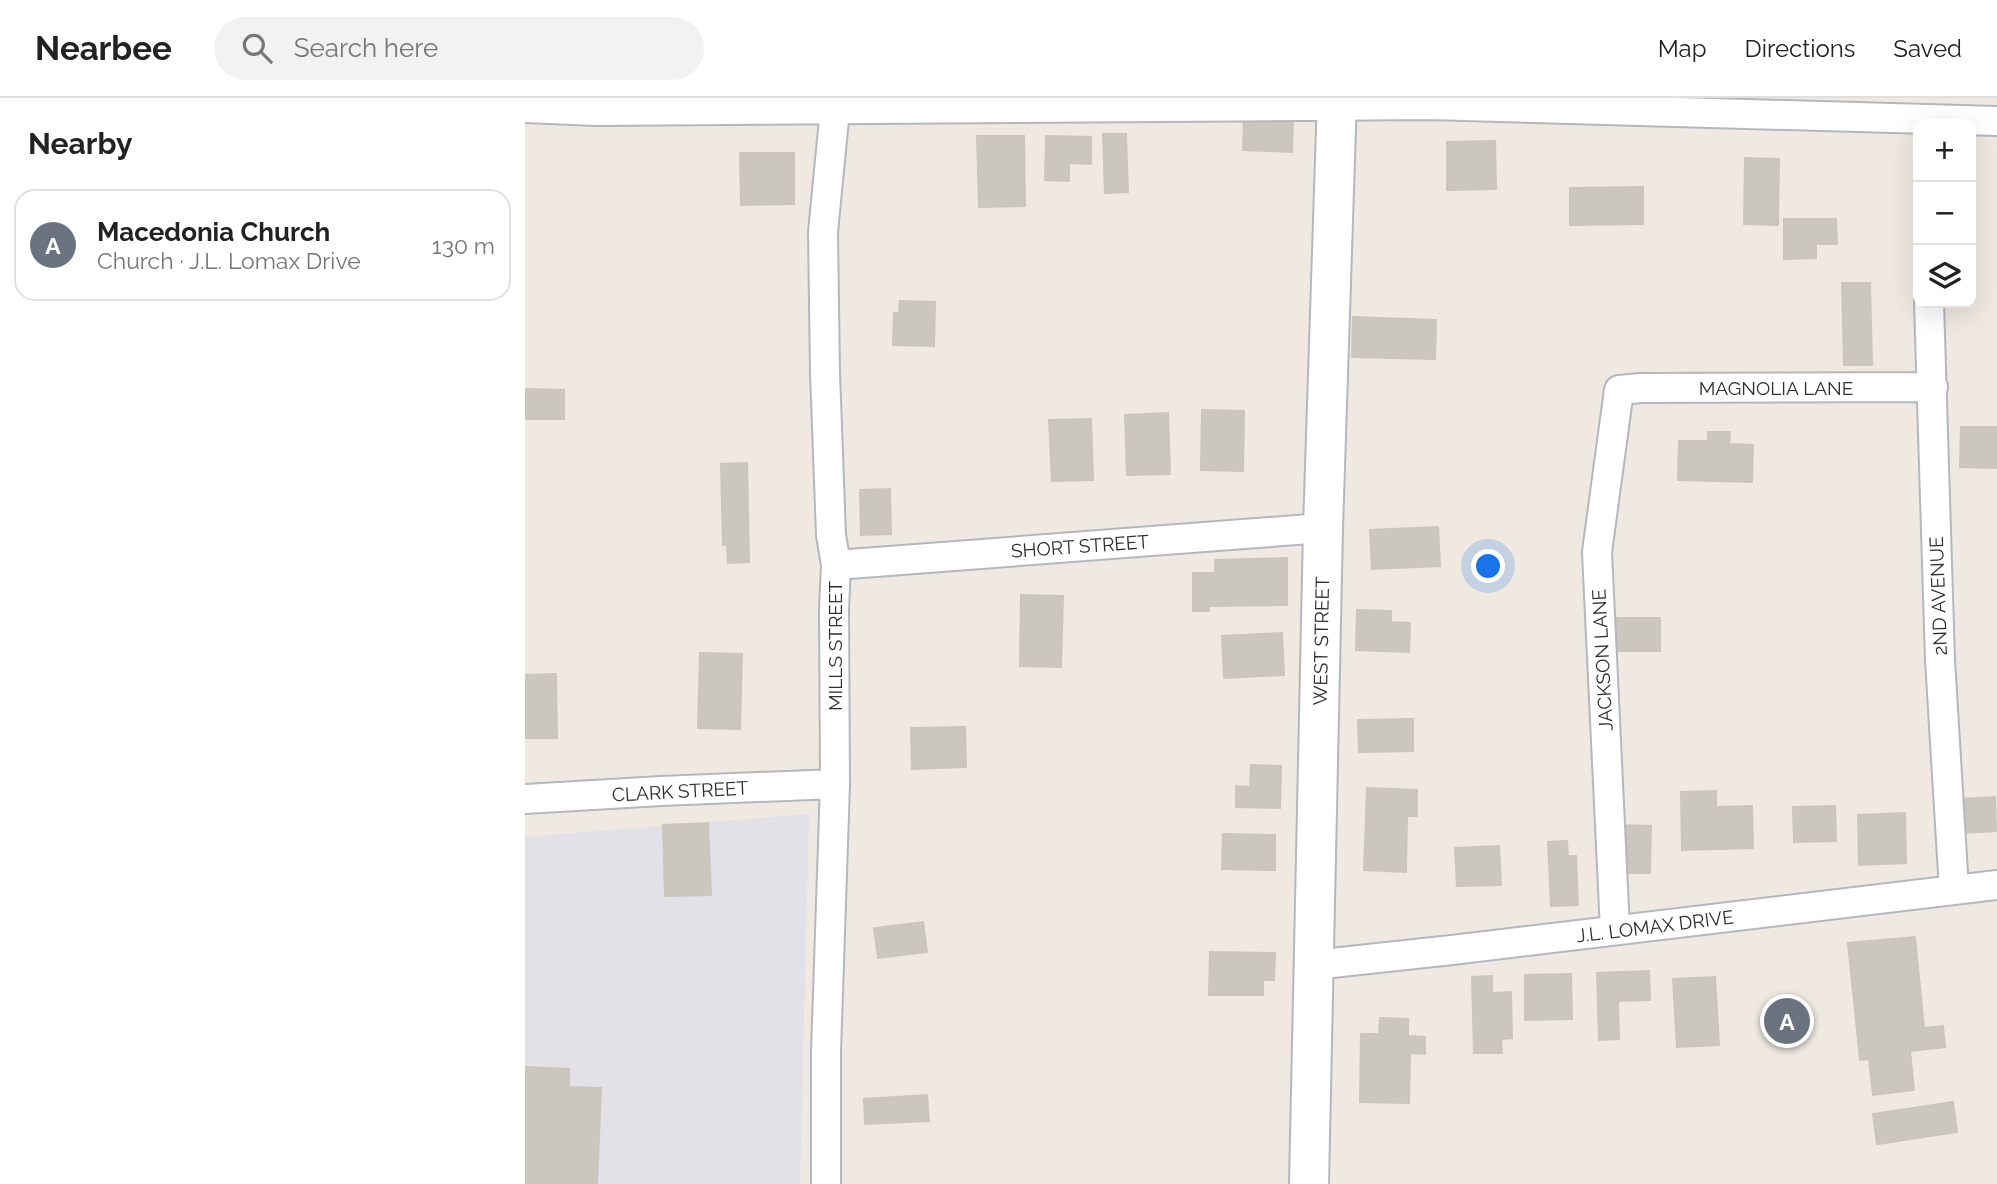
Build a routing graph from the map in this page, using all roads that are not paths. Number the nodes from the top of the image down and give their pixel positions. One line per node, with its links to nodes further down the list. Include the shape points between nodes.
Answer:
1 (1336, 102): 3 (street); 6 (street); 10 (street, WEST STREET)
2 (525, 108): 3 (street)
3 (835, 109): 11 (street, MILLS STREET, via 823,232 830,522)
4 (1992, 114): 5 (street)
5 (1949, 119)
6 (1913, 122)
7 (1930, 308): 8 (street, 2ND AVENUE)
8 (1933, 387): 9 (street, MAGNOLIA LANE); 15 (street, 2ND AVENUE, via 1940,660)
9 (1619, 390): 16 (street, JACKSON LANE, via 1597,552)
10 (1323, 528): 11 (street, SHORT STREET); 17 (street, WEST STREET)
11 (836, 565): 12 (street, MILLS STREET)
12 (835, 784): 13 (street, CLARK STREET); 18 (street, MILLS STREET)
13 (525, 799)
14 (1997, 885): 15 (street, J.L. LOMAX DRIVE)
15 (1954, 890): 16 (street, J.L. LOMAX DRIVE)
16 (1615, 930): 17 (street, J.L. LOMAX DRIVE)
17 (1313, 965): 19 (street, WEST STREET)
18 (826, 1184)
19 (1309, 1184)

